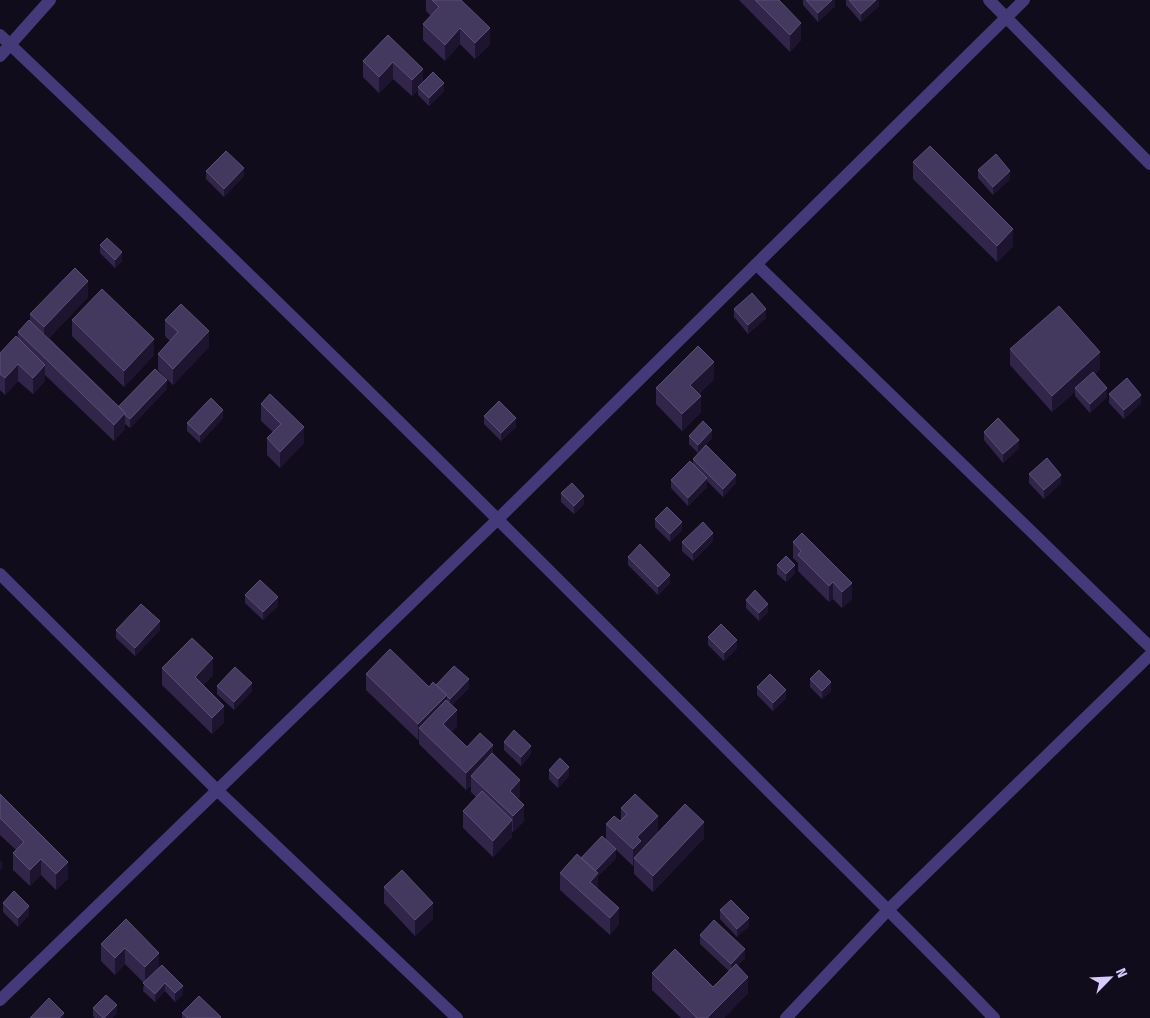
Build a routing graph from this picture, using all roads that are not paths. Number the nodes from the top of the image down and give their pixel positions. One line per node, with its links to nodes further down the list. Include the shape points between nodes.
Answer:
1 (50, 0): 6 (street)
2 (989, 0): 4 (street)
3 (1024, 0): 4 (street)
4 (1006, 17): 8 (street); 9 (street)
5 (0, 35): 6 (street)
6 (11, 45): 7 (street); 10 (street)
7 (0, 56)
8 (1150, 164)
9 (756, 264): 10 (street); 12 (street)
10 (498, 519): 14 (street); 15 (street)
11 (0, 574): 14 (street)
12 (1150, 648)
13 (1150, 655): 15 (street)
14 (217, 790): 16 (street); 17 (street)
15 (889, 909): 18 (street); 19 (street)
16 (0, 1000)
17 (458, 1018)
18 (786, 1018)
19 (994, 1018)

